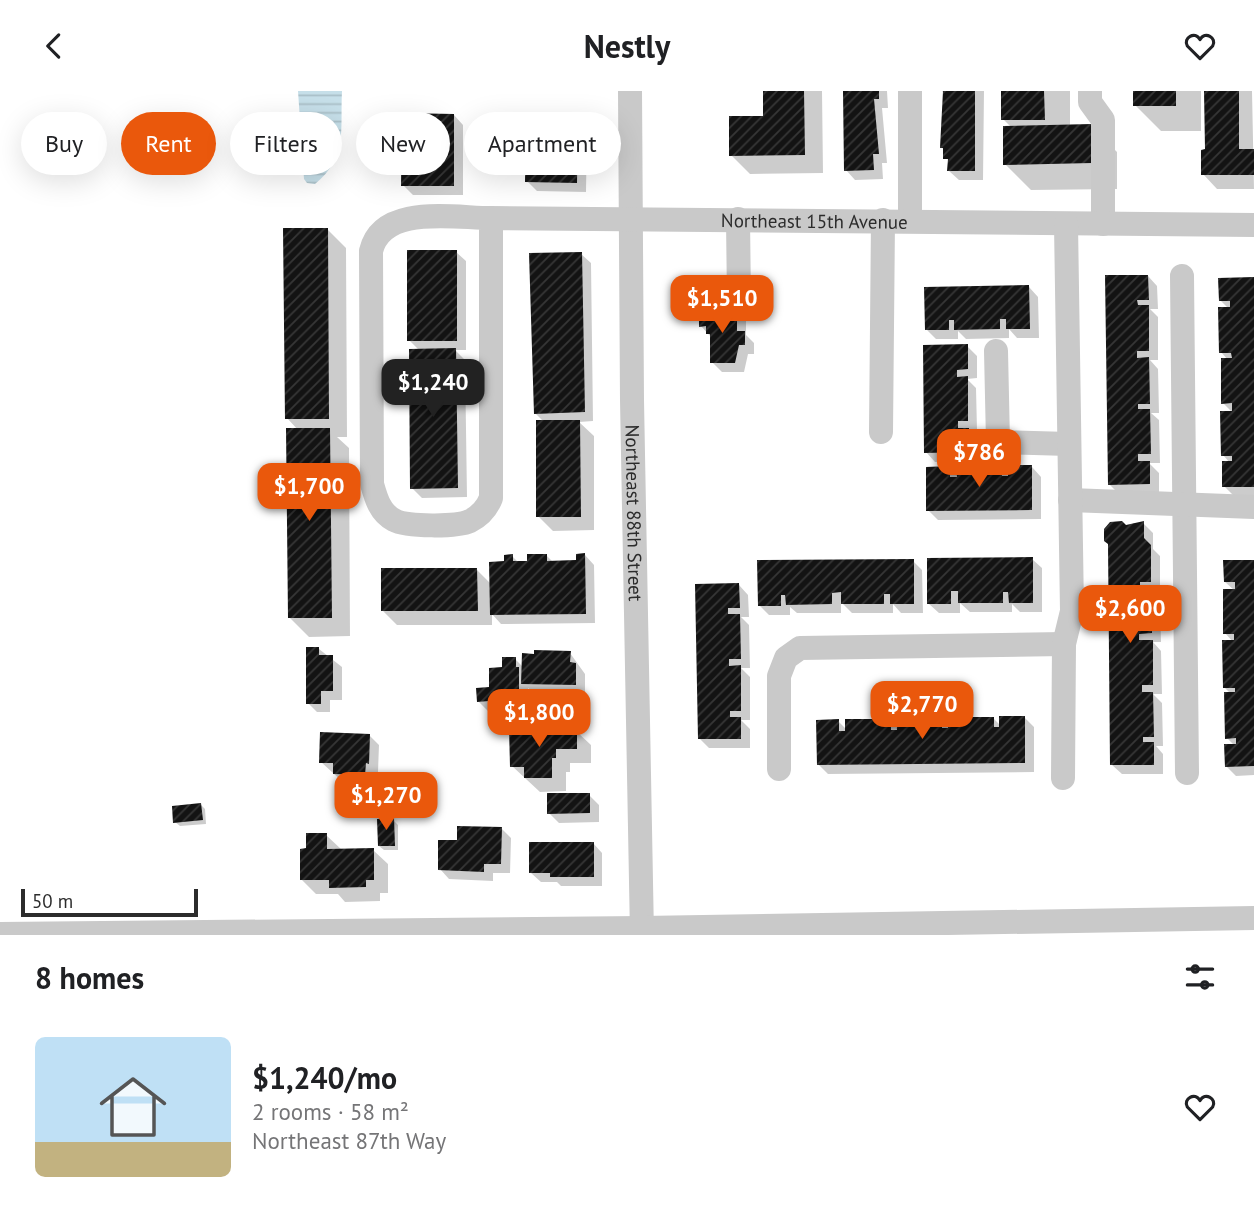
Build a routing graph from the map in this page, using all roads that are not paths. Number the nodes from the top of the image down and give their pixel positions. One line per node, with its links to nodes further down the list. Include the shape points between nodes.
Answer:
1 (630, 91): 5 (street, Northeast 88th Street)
2 (910, 91): 8 (street)
3 (1090, 91): 10 (street, via 1090,102 1103,120)
4 (491, 218): 4 (street, Northeast 15th Avenue, via 403,219 379,232 371,251 372,484 383,511 394,521 468,523 491,498); 5 (street, Northeast 15th Avenue)
5 (631, 219): 6 (street, Northeast 15th Avenue); 25 (street, Northeast 88th Street)
6 (738, 219): 7 (street, Northeast 15th Avenue); 13 (street)
7 (883, 221): 8 (street, Northeast 15th Avenue); 15 (street)
8 (910, 221): 9 (street, Northeast 15th Avenue)
9 (1066, 224): 10 (street, Northeast 15th Avenue); 16 (street)
10 (1103, 224): 11 (street, Northeast 15th Avenue)
11 (1254, 225)
12 (1182, 276): 18 (street)
13 (739, 301)
14 (996, 351): 16 (street, via 998,442)
15 (881, 432)
16 (1069, 444): 17 (street)
17 (1070, 500): 18 (street); 20 (street, via 1072,611)
18 (1185, 504): 19 (street); 22 (street)
19 (1254, 507)
20 (1064, 644): 21 (street, via 800,648 786,658 779,676); 23 (street)
21 (779, 769)
22 (1187, 773)
23 (1063, 778)
24 (1254, 918): 25 (street)
25 (642, 932): 27 (street)
26 (0, 933): 28 (street)
27 (276, 933): 28 (street)
28 (61, 934)

